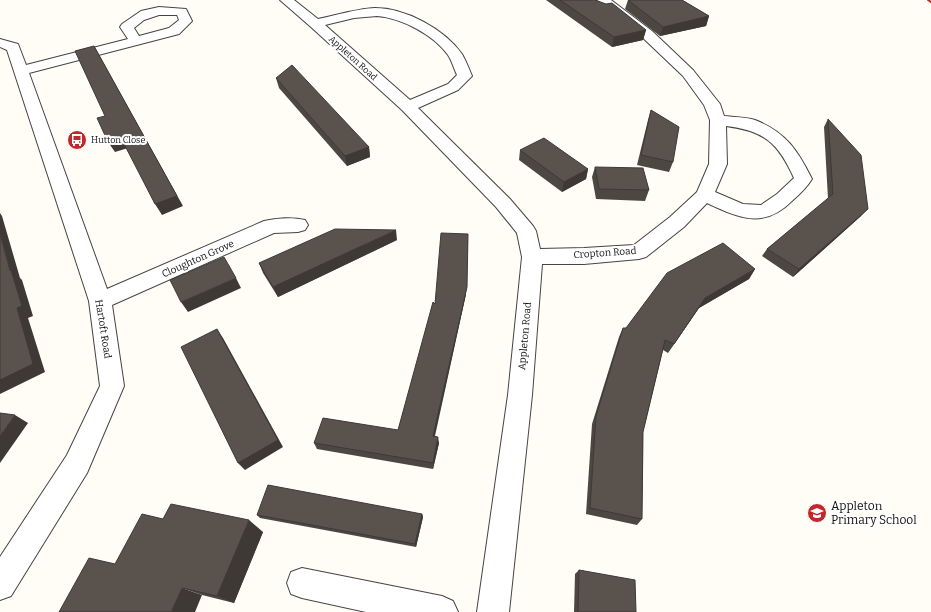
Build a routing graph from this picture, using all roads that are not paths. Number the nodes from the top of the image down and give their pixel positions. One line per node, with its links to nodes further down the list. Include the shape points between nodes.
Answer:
1 (286, 0): 3 (street, Appleton Road)
2 (603, 0): 8 (street, Cropton Road, via 647,34 688,73 712,104)
3 (316, 24): 7 (street, Appleton Road); 7 (street, Appleton Road, via 378,11 401,16 438,38 456,56 465,76 453,87)
4 (136, 41): 6 (street)
5 (0, 43): 6 (street, Hartoft Road, via 13,47)
6 (21, 71): 12 (street, Hartoft Road)
7 (408, 107): 11 (street, Appleton Road, via 503,203 526,231)
8 (718, 120): 9 (street, Cropton Road, via 718,164); 9 (street, via 750,124 777,138 794,160 803,180 783,200 763,212 741,210)
9 (705, 195): 11 (street, Cropton Road, via 677,222 639,252)
10 (298, 225): 12 (street, Cloughton Grove, via 271,226)
11 (532, 256): 16 (street, Appleton Road, via 520,395)
12 (100, 301): 14 (street, Hartoft Road, via 112,386 77,464)
13 (302, 583): 15 (street)
14 (0, 585)
15 (442, 612)
16 (493, 612)

